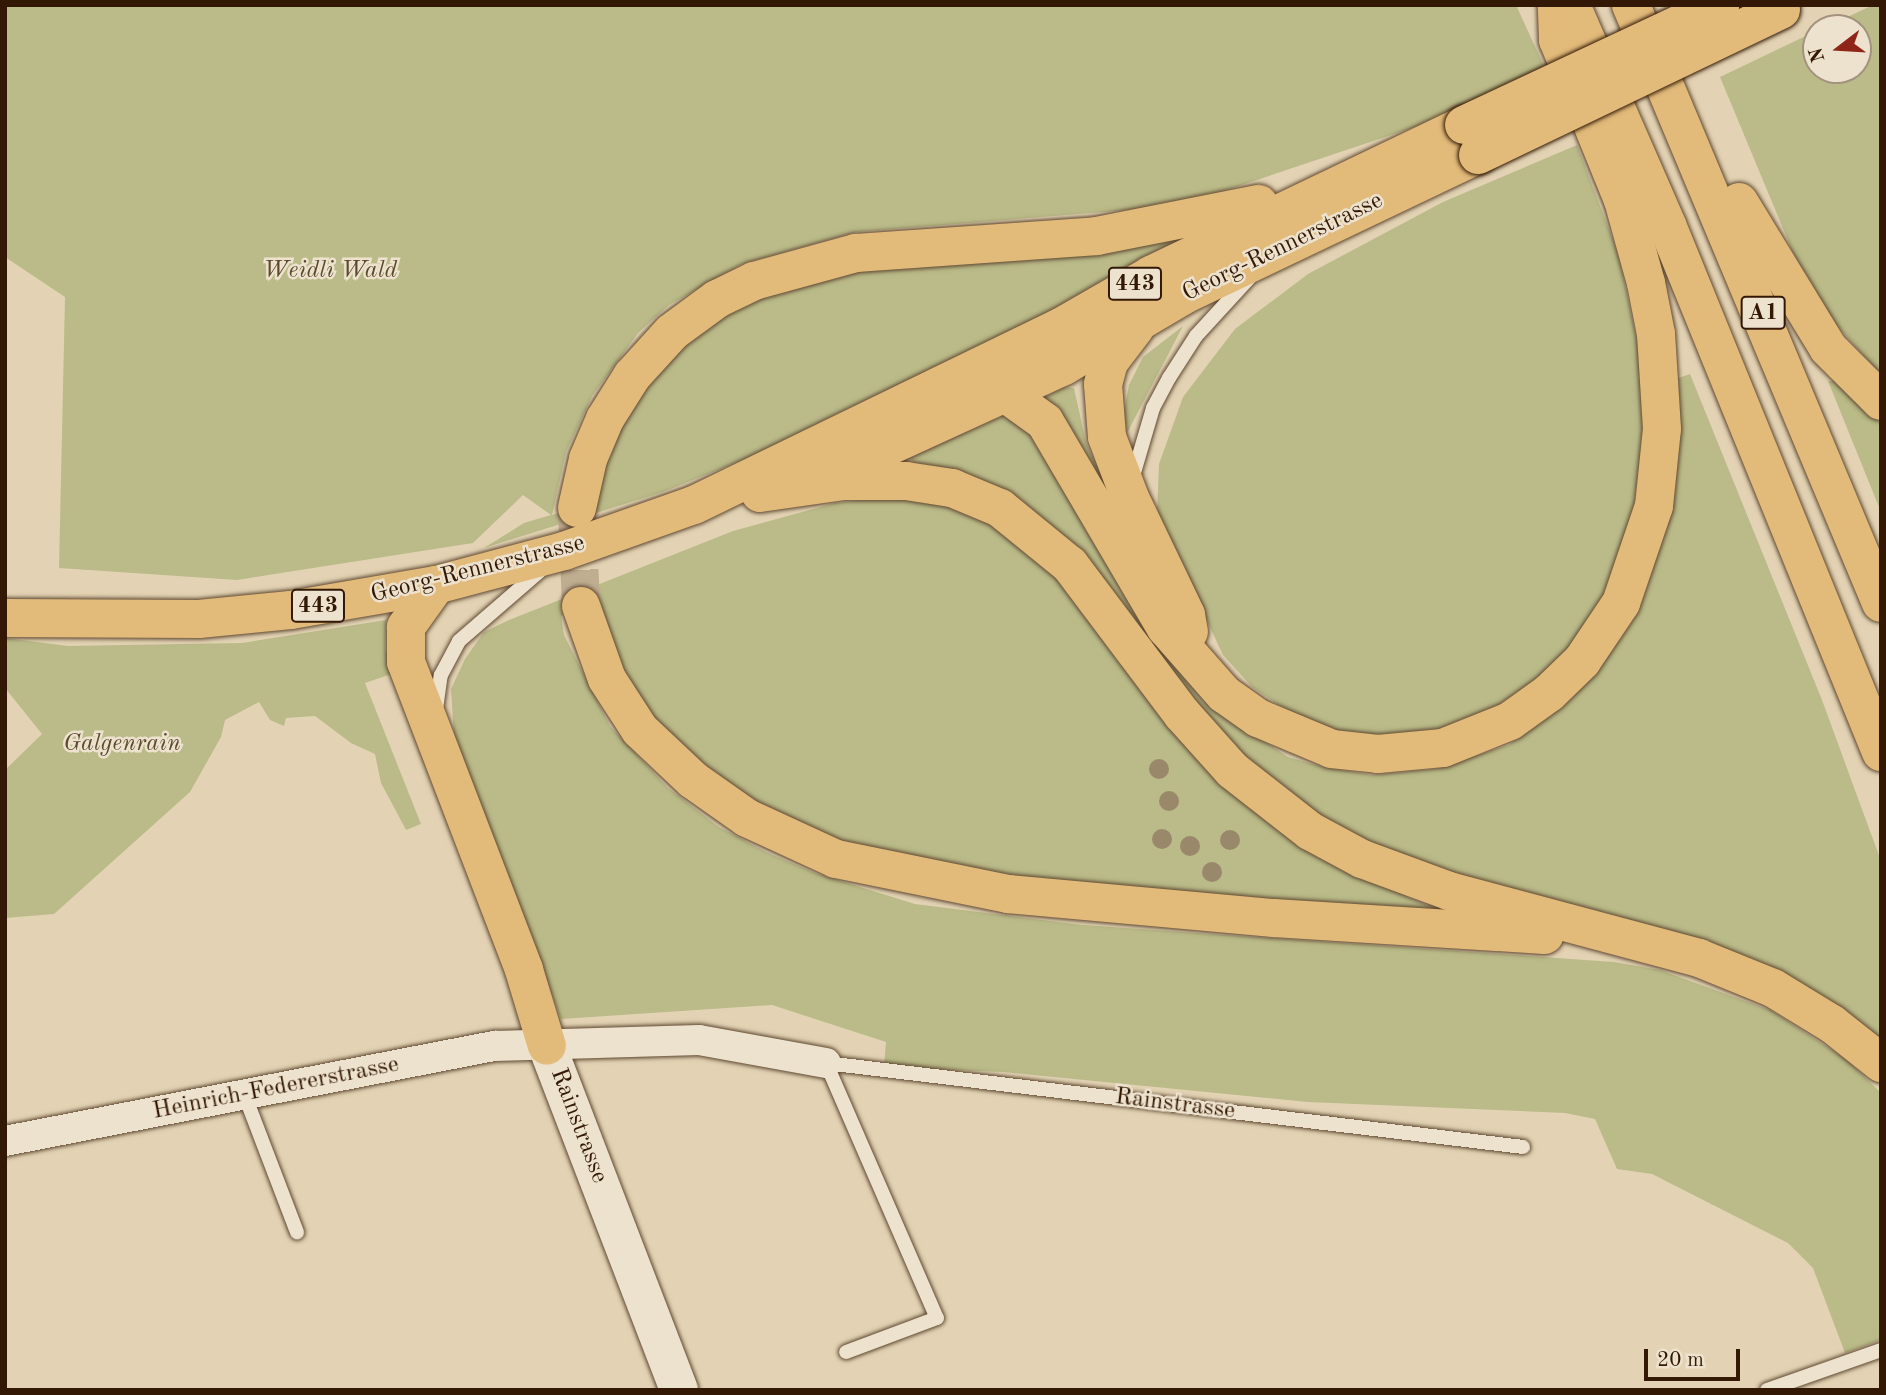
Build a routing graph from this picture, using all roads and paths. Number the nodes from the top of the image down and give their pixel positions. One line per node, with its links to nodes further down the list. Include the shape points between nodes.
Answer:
1 (1557, 5): 22 (highway, via 1558,40 1623,200 1656,334 1662,429 1657,487 1644,547 1621,603 1582,661 1529,709 1485,733 1423,752 1354,752 1297,737 1233,701)
2 (1571, 5): 24 (highway, A1, via 1677,251)
3 (1720, 5): 6 (highway, Georg-Rennerstrasse / 443, bridge)
4 (1786, 8): 6 (highway, Georg-Rennerstrasse / 443, bridge)
5 (1636, 15): 12 (highway, via 1803,312 1840,364); 19 (highway, A1)
6 (1471, 140): 7 (highway, Georg-Rennerstrasse / 443); 8 (highway, Georg-Rennerstrasse / 443)
7 (1332, 186): 10 (highway, Georg-Rennerstrasse / 443); 16 (highway, via 1149,229 856,253 754,281 718,299 672,332 632,376 605,419 588,459)
8 (1272, 252): 9 (highway, Georg-Rennerstrasse / 443); 14 (lane, via 1196,336 1169,378 1143,437)
9 (1149, 314): 11 (highway, Georg-Rennerstrasse / 443, via 1064,366); 14 (highway, via 1125,338 1103,384 1107,437)
10 (940, 385): 11 (highway, via 973,385); 15 (highway, Georg-Rennerstrasse / 443)
11 (1005, 393): 13 (highway, Georg-Rennerstrasse / 443, via 884,448 839,460); 22 (highway, via 1037,414 1057,439 1167,628)
12 (1881, 401)
13 (760, 493): 15 (highway, Georg-Rennerstrasse / 443); 25 (highway, via 880,479 929,484 1000,508 1070,565 1207,744 1260,796 1293,820 1391,871)
14 (1130, 498): 22 (highway, via 1186,615)
15 (694, 505): 17 (highway, Georg-Rennerstrasse / 443)
16 (577, 508)
17 (564, 551): 18 (highway, Georg-Rennerstrasse / 443); 23 (lane, via 459,641 442,675)
18 (436, 585): 21 (highway, Georg-Rennerstrasse / 443, via 314,607 199,619); 23 (highway, via 406,627 403,649)
19 (1881, 603)
20 (581, 606): 25 (highway, via 607,679 640,730 693,780 747,818 836,859 1008,894)
21 (5, 618)
22 (1194, 658)
23 (436, 738): 26 (highway, via 524,970)
24 (1881, 752)
25 (1633, 943): 28 (highway, via 1699,958 1773,988 1832,1024)
26 (547, 1046): 27 (street, Rainstrasse, via 699,1040); 29 (street, Heinrich-Federerstrasse, via 495,1046); 35 (street, Rainstrasse)
27 (826, 1063): 31 (lane, Rainstrasse); 34 (lane, via 937,1318)
28 (1881, 1063)
29 (245, 1096): 30 (street, Heinrich-Federerstrasse); 32 (lane)
30 (5, 1141)
31 (1523, 1147)
32 (297, 1232)
33 (1881, 1350): 36 (lane)
34 (846, 1352)
35 (679, 1390)
36 (1767, 1390)

